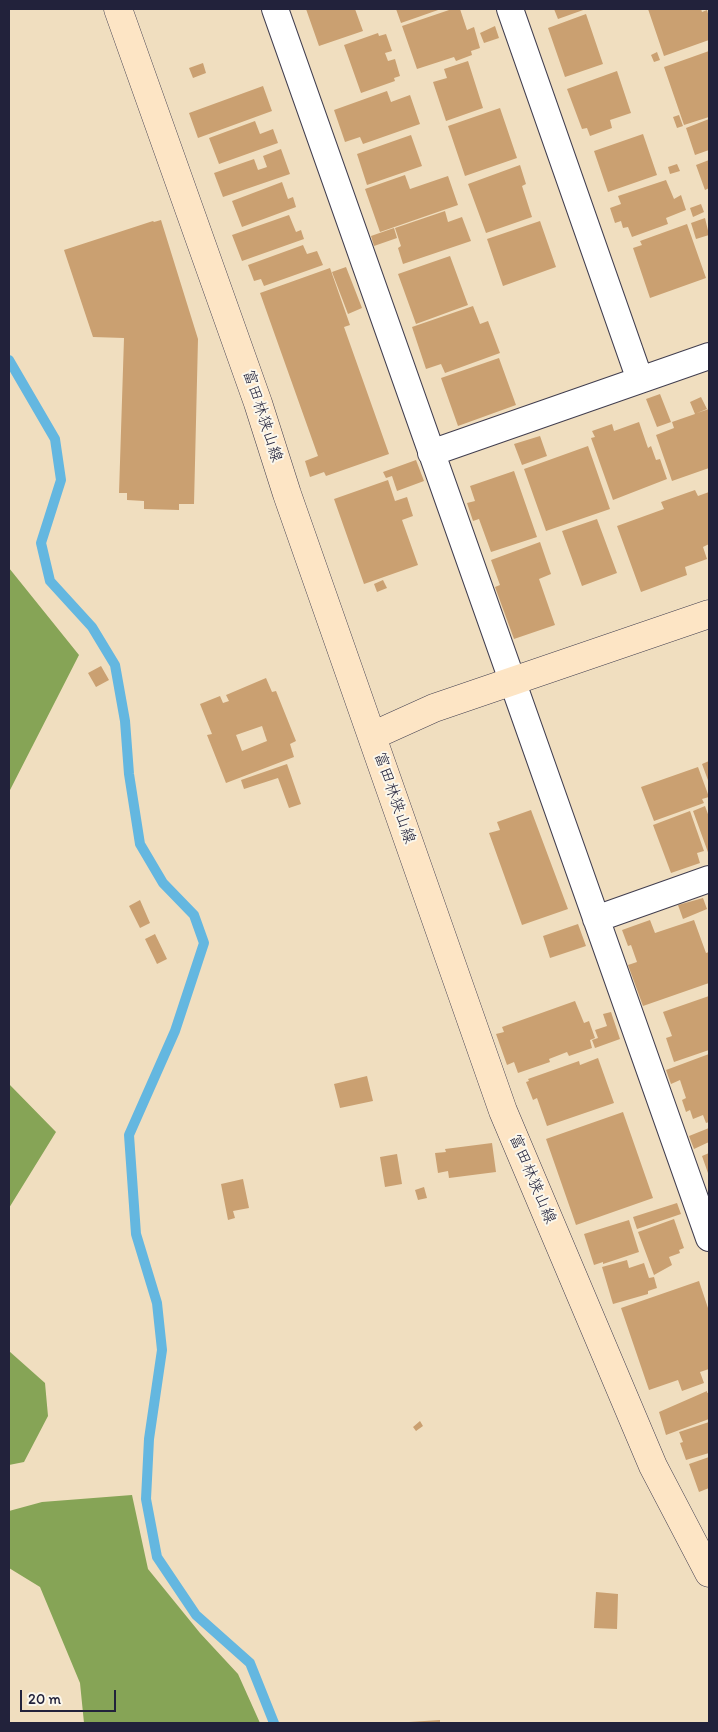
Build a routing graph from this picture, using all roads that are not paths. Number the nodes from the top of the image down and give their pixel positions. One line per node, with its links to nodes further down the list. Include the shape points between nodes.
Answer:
1 (118, 9): 9 (main road, 富田林狭山線)
2 (275, 9): 6 (street)
3 (510, 9): 5 (street)
4 (709, 356): 5 (street)
5 (640, 380): 6 (street)
6 (431, 453): 8 (street)
7 (709, 614): 8 (main road)
8 (512, 682): 9 (main road, via 434,708); 11 (street)
9 (372, 736): 13 (main road, 富田林狭山線, via 503,1111 653,1466)
10 (709, 879): 11 (street)
11 (596, 919): 12 (street)
12 (709, 1238)
13 (709, 1573)

